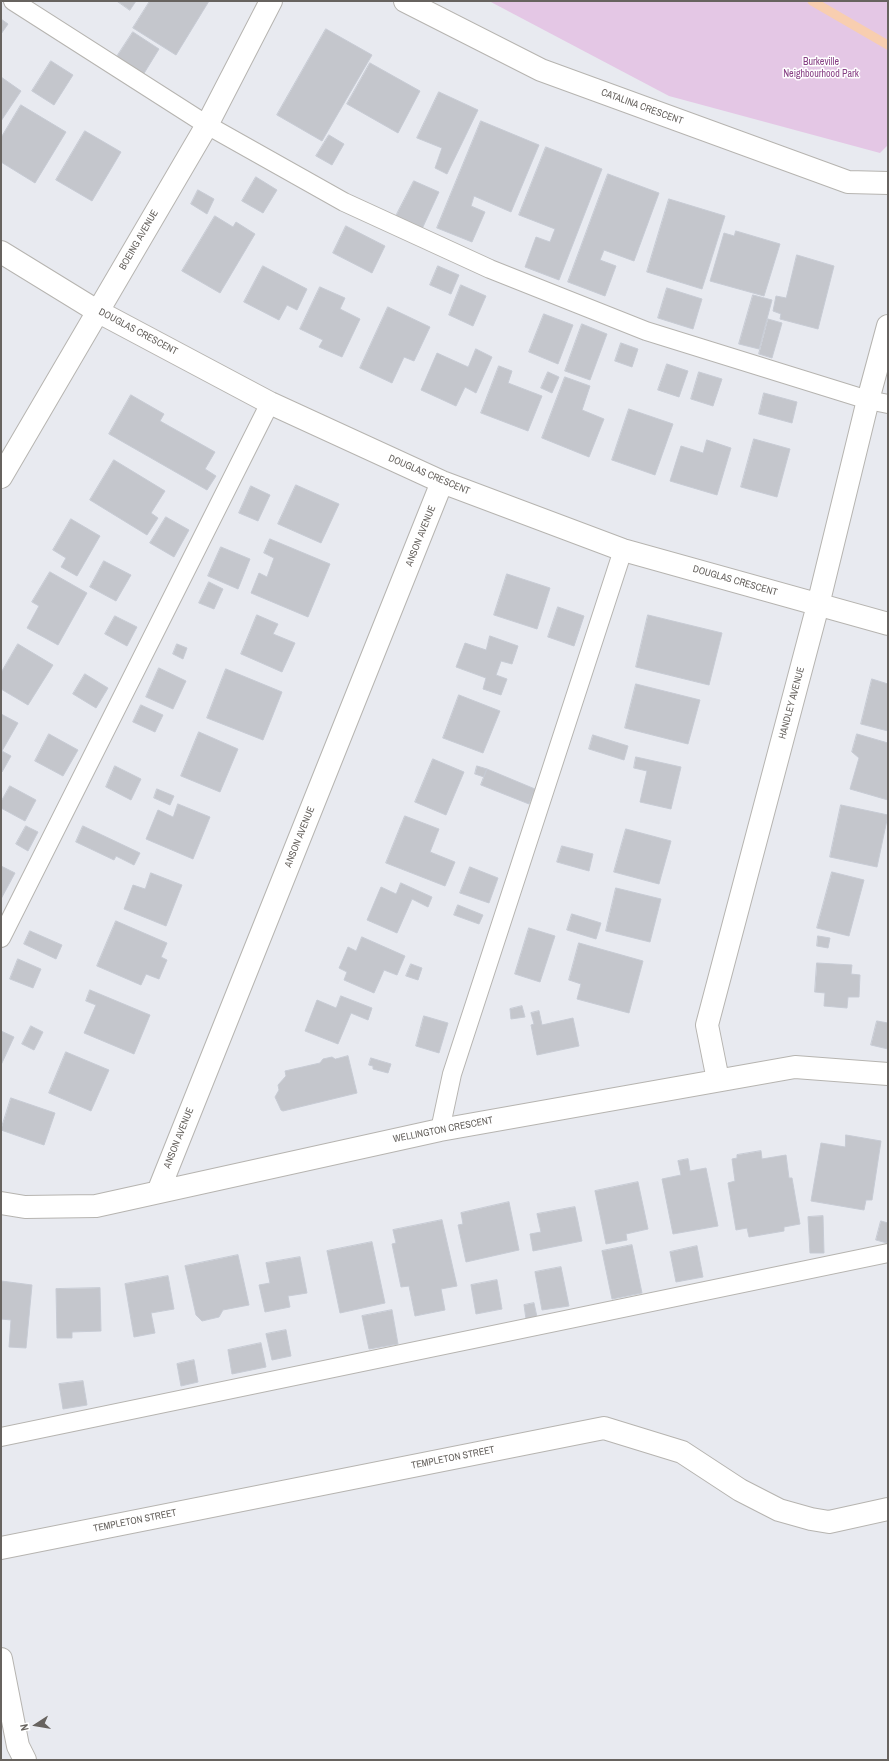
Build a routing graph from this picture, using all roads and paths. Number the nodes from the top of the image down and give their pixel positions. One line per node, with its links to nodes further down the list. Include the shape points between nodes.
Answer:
1 (13, 1): 4 (lane)
2 (271, 1): 4 (street, BOEING AVENUE)
3 (405, 1): 5 (street, CATALINA CRESCENT, via 541,70 848,182)
4 (206, 125): 7 (street, BOEING AVENUE); 9 (lane, via 344,202 490,270 646,331)
5 (888, 183)
6 (1, 252): 7 (street, DOUGLAS CRESCENT)
7 (98, 311): 10 (street, DOUGLAS CRESCENT); 11 (street, BOEING AVENUE)
8 (888, 326): 9 (street, HANDLEY AVENUE)
9 (878, 402): 14 (street, HANDLEY AVENUE)
10 (270, 403): 12 (street, DOUGLAS CRESCENT); 16 (lane)
11 (1, 477)
12 (442, 482): 13 (street, DOUGLAS CRESCENT); 20 (street, ANSON AVENUE)
13 (623, 550): 14 (street, DOUGLAS CRESCENT); 19 (lane, via 452,1074)
14 (818, 605): 15 (street, DOUGLAS CRESCENT); 18 (street, HANDLEY AVENUE, via 707,1025)
15 (888, 624)
16 (1, 938)
17 (888, 1074): 18 (street, WELLINGTON CRESCENT, via 795,1068)
18 (718, 1080): 19 (street, WELLINGTON CRESCENT)
19 (440, 1130): 20 (street, WELLINGTON CRESCENT)
20 (158, 1192): 21 (street, WELLINGTON CRESCENT, via 96,1206 25,1208)
21 (1, 1203)
22 (888, 1253): 23 (lane)
23 (1, 1436)
24 (888, 1509): 25 (street, TEMPLETON STREET, via 829,1522 811,1519 780,1510 740,1490 682,1452 604,1428)
25 (1, 1548)
26 (1, 1659): 27 (street, via 18,1746)
27 (25, 1760)

